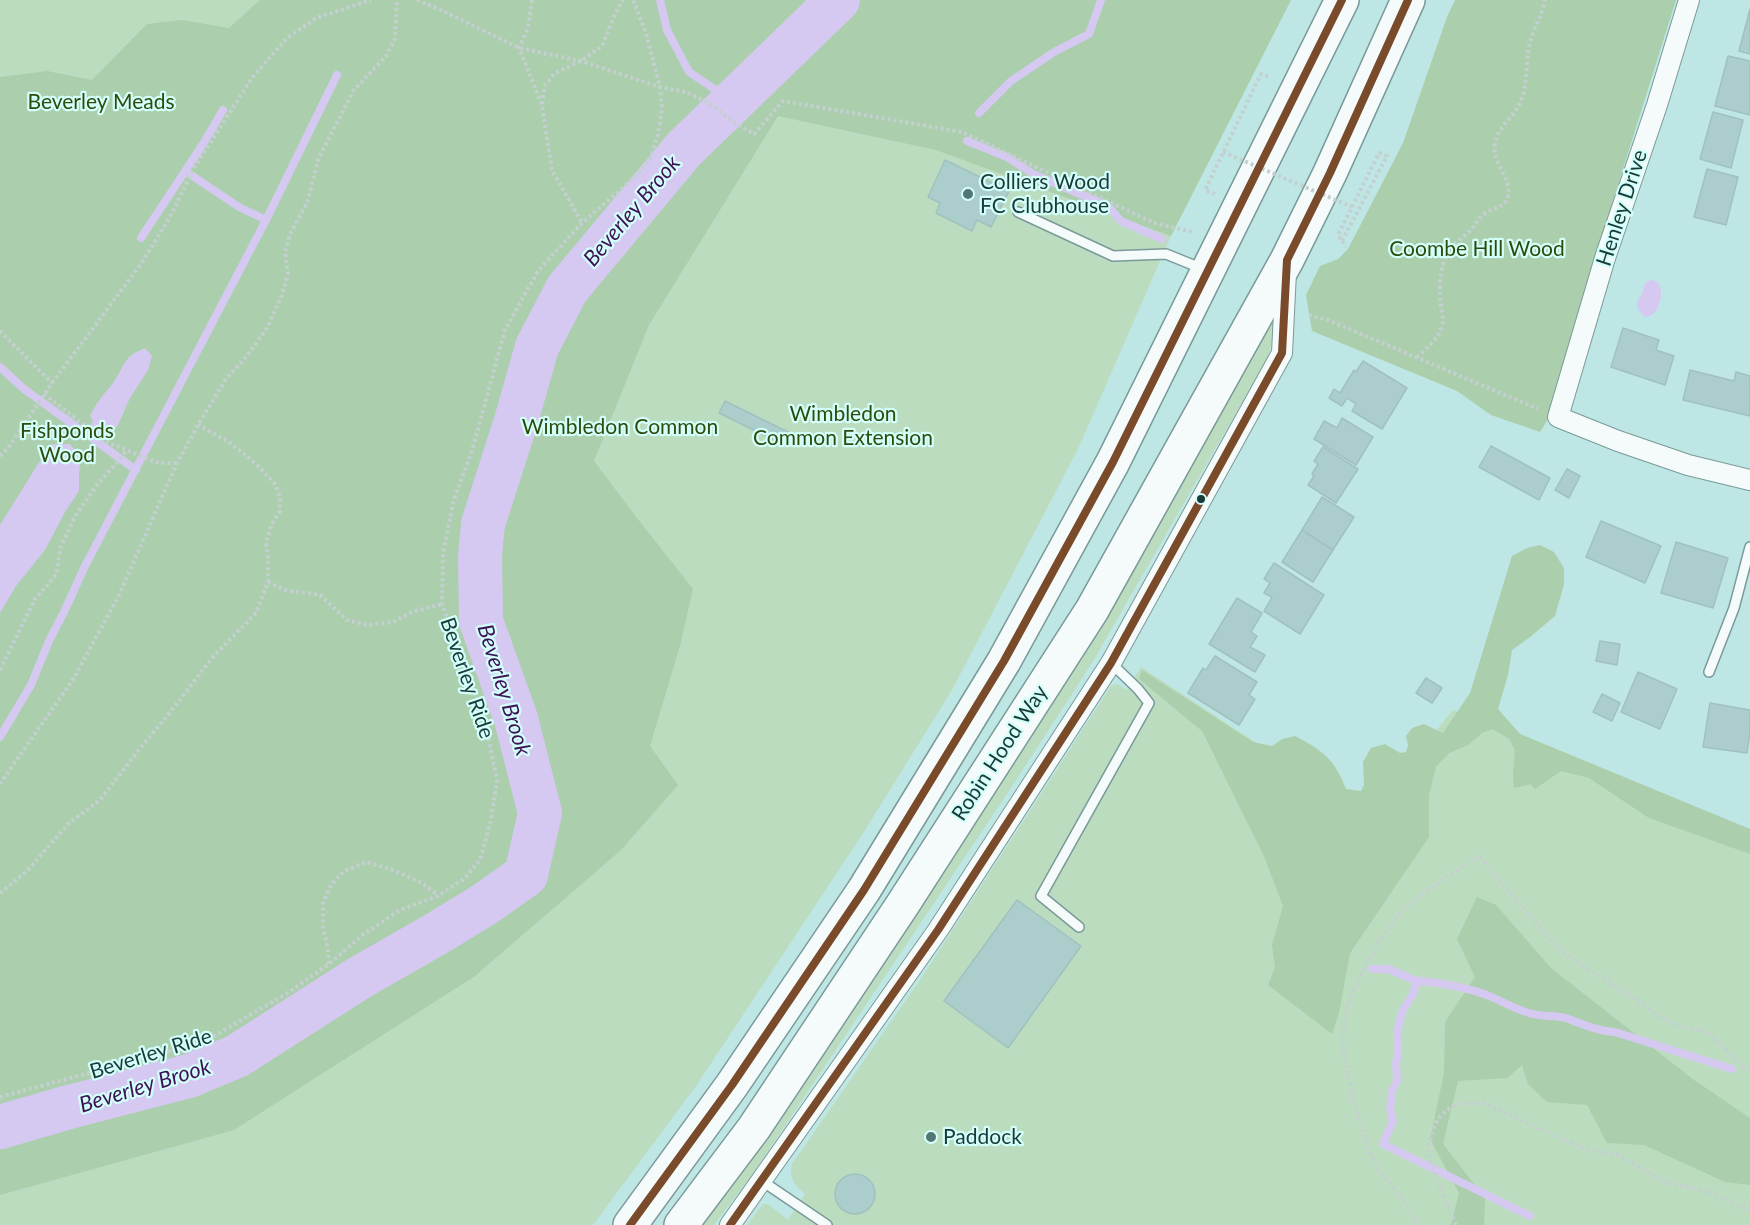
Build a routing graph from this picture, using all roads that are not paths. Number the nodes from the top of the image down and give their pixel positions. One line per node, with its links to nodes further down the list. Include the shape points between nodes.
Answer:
1 (1342, 0): 6 (highway, Robin Hood Way)
2 (1408, 0): 5 (highway, Robin Hood Way)
3 (1689, 0): 7 (street, Henley Drive, via 1558,417 1688,465)
4 (1018, 212): 6 (lane, via 1113,256 1166,254)
5 (1287, 260): 9 (street, Robin Hood Way, via 1282,353); 14 (highway, Robin Hood Way, via 1092,610 910,895 754,1128)
6 (1208, 271): 13 (highway, Robin Hood Way, via 1113,462 1004,661 864,890 732,1086)
7 (1750, 480)
8 (1750, 547): 10 (lane, via 1734,608)
9 (1111, 663): 11 (lane, via 1149,703 1041,896); 12 (street, Robin Hood Way, via 938,930)
10 (1709, 672)
11 (1079, 927)
12 (762, 1181): 15 (street, Robin Hood Way); 16 (lane)
13 (630, 1225)
14 (681, 1225)
15 (730, 1225)
16 (827, 1225)

